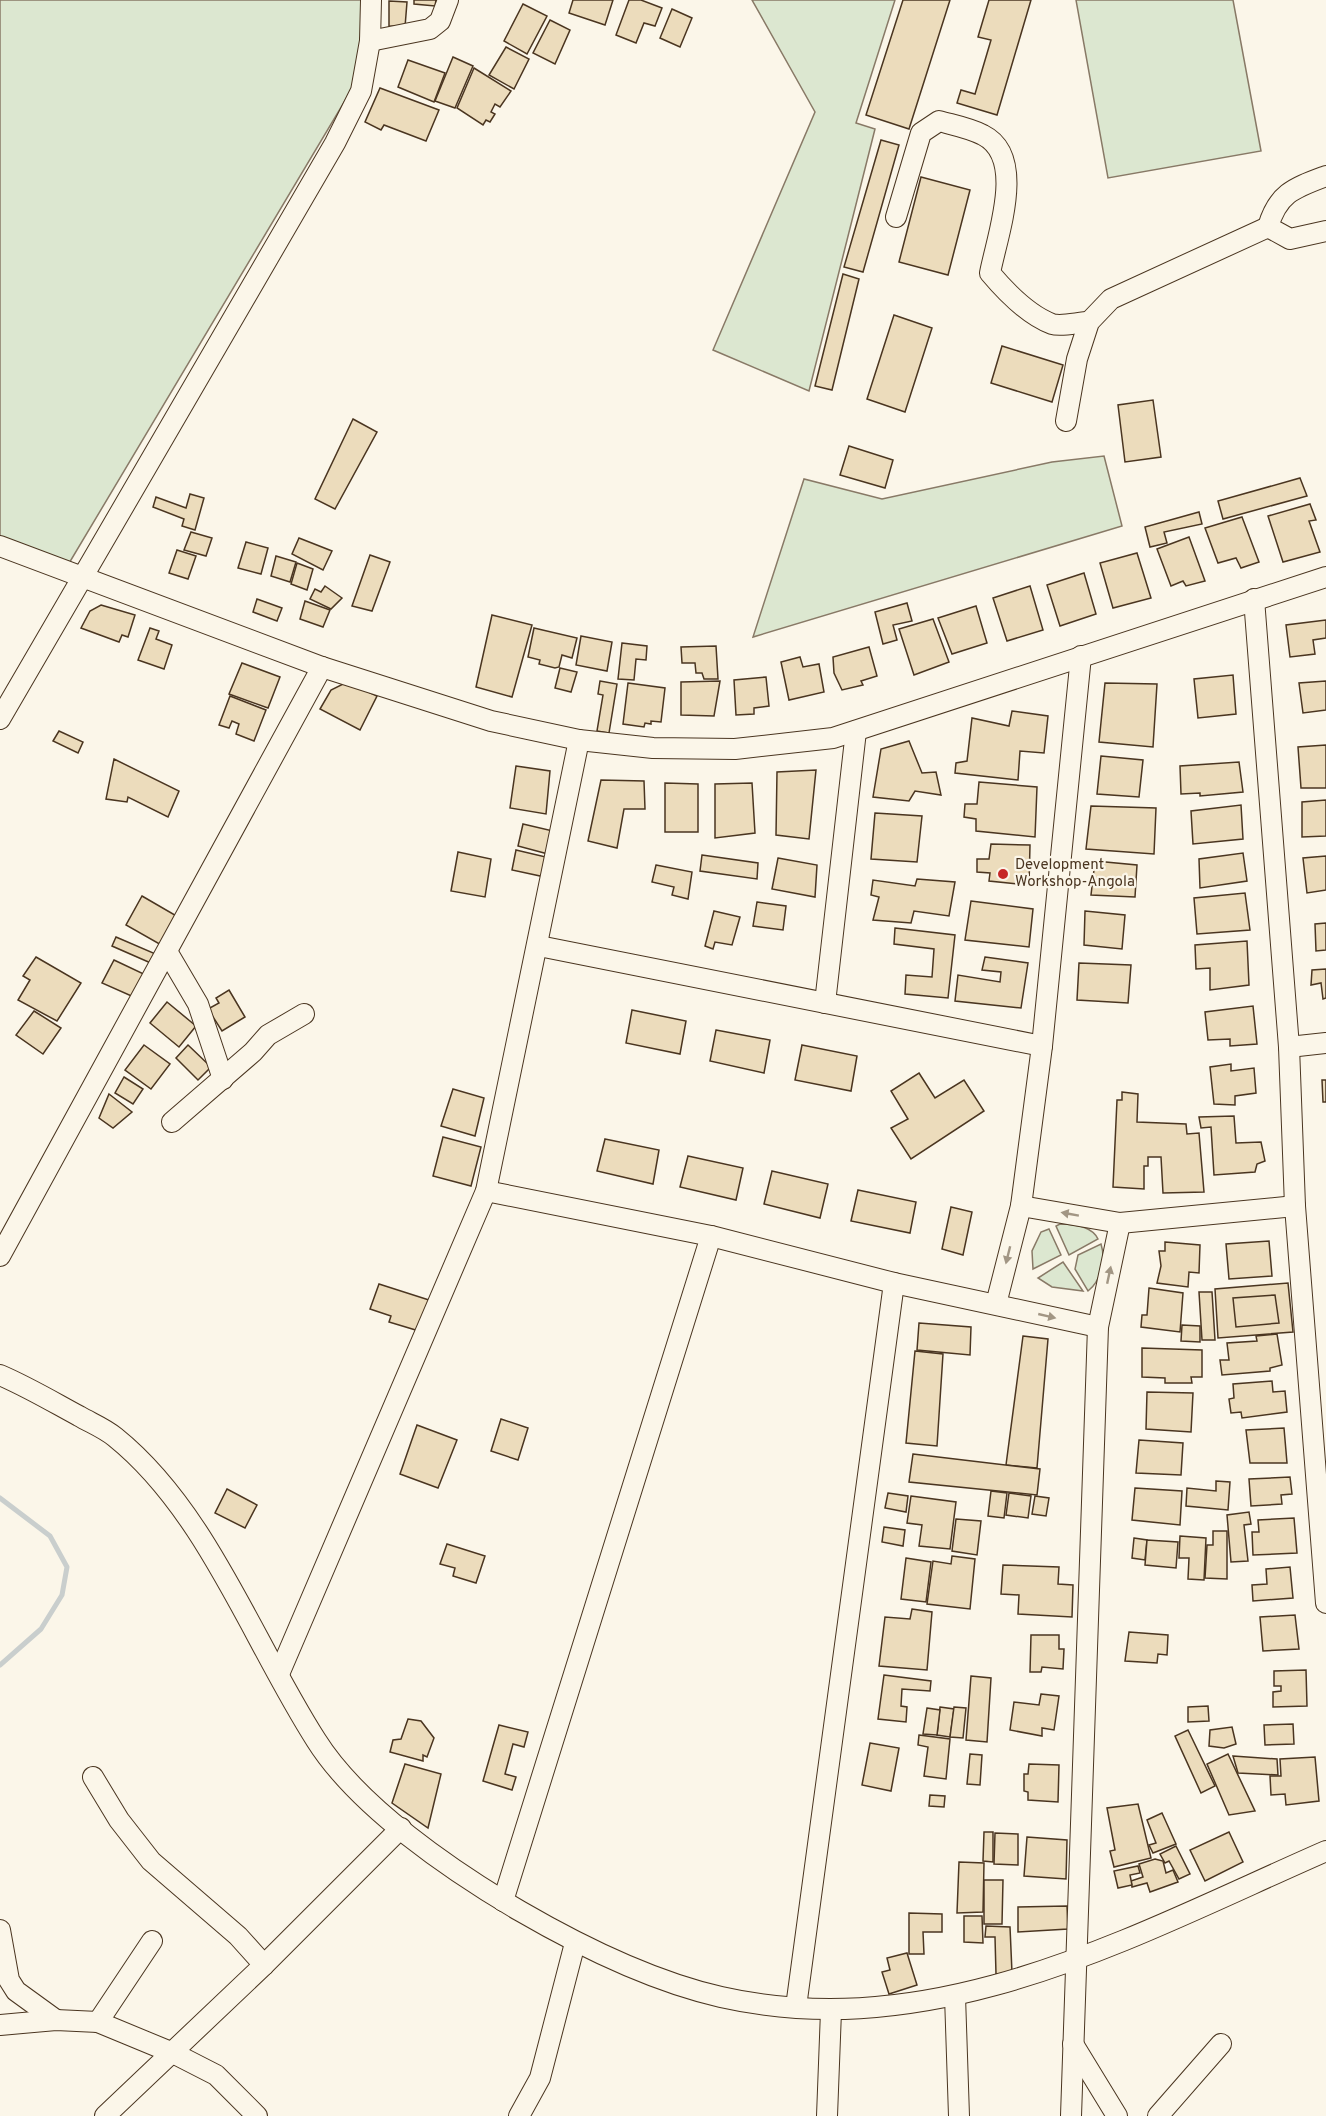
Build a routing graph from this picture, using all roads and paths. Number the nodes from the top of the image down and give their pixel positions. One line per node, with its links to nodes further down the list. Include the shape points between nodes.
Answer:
1 (371, 0): 3 (street)
2 (448, 0): 3 (street, via 440,21 430,28)
3 (370, 41): 12 (street, via 361,91 335,143)
4 (1326, 176): 6 (street, via 1287,193 1274,206)
5 (896, 217): 8 (street, via 921,133 939,121 985,135 1002,155 1009,181 990,273 1023,306 1053,324)
6 (1268, 227): 7 (street, via 1290,239); 8 (street, via 1111,299)
7 (1326, 231)
8 (1089, 322): 9 (street, via 1077,358)
9 (1066, 421)
10 (0, 546): 12 (street)
11 (1326, 577): 13 (street)
12 (84, 578): 15 (street); 16 (street)
13 (1254, 599): 14 (street); 25 (street)
14 (1081, 656): 17 (street); 24 (street)
15 (322, 668): 18 (street, via 491,721); 20 (street)
16 (0, 719)
17 (856, 731): 18 (street, via 833,738 735,749 653,748); 21 (street)
18 (579, 740): 19 (street)
19 (539, 946): 21 (street); 28 (street)
20 (168, 952): 26 (street, via 198,1004); 33 (street)
21 (825, 1003): 24 (street)
22 (304, 1014): 26 (street, via 268,1035)
23 (1326, 1043): 25 (street)
24 (1042, 1046): 29 (street)
25 (1288, 1047): 30 (street)
26 (223, 1079): 27 (street)
27 (172, 1122)
28 (486, 1191): 32 (street); 39 (street)
29 (1021, 1206): 31 (street, one-way to 29); 35 (street, one-way to 35)
30 (1295, 1206): 31 (street); 38 (street)
31 (1120, 1222): 36 (street, one-way to 31)
32 (711, 1236): 34 (street); 43 (street)
33 (0, 1256)
34 (894, 1283): 35 (street); 50 (street)
35 (996, 1304): 36 (street, one-way to 36)
36 (1098, 1327): 47 (street)
37 (0, 1375): 39 (street, via 113,1435 169,1491)
38 (1326, 1603)
39 (279, 1674): 41 (street, via 316,1741 349,1784)
40 (93, 1777): 48 (street, via 151,1862 238,1936)
41 (401, 1828): 43 (street); 48 (street)
42 (1326, 1851): 47 (street)
43 (503, 1900): 46 (street)
44 (0, 1930): 52 (street, via 9,1980 16,1991)
45 (152, 1941): 53 (street)
46 (574, 1942): 50 (street, via 721,1997); 60 (street, via 540,2078)
47 (1077, 1960): 49 (street); 55 (street)
48 (264, 1965): 57 (street)
49 (955, 1996): 51 (street); 62 (street)
50 (796, 2007): 51 (street)
51 (831, 2011): 61 (street)
52 (56, 2020): 53 (street); 54 (street)
53 (98, 2022): 57 (street)
54 (0, 2025)
55 (1073, 2044): 63 (street); 64 (street)
56 (1221, 2044): 65 (street)
57 (173, 2053): 58 (street); 59 (street, via 216,2075)
58 (105, 2116)
59 (257, 2116)
60 (519, 2116)
61 (827, 2116)
62 (959, 2116)
63 (1071, 2116)
64 (1117, 2116)
65 (1158, 2116)

